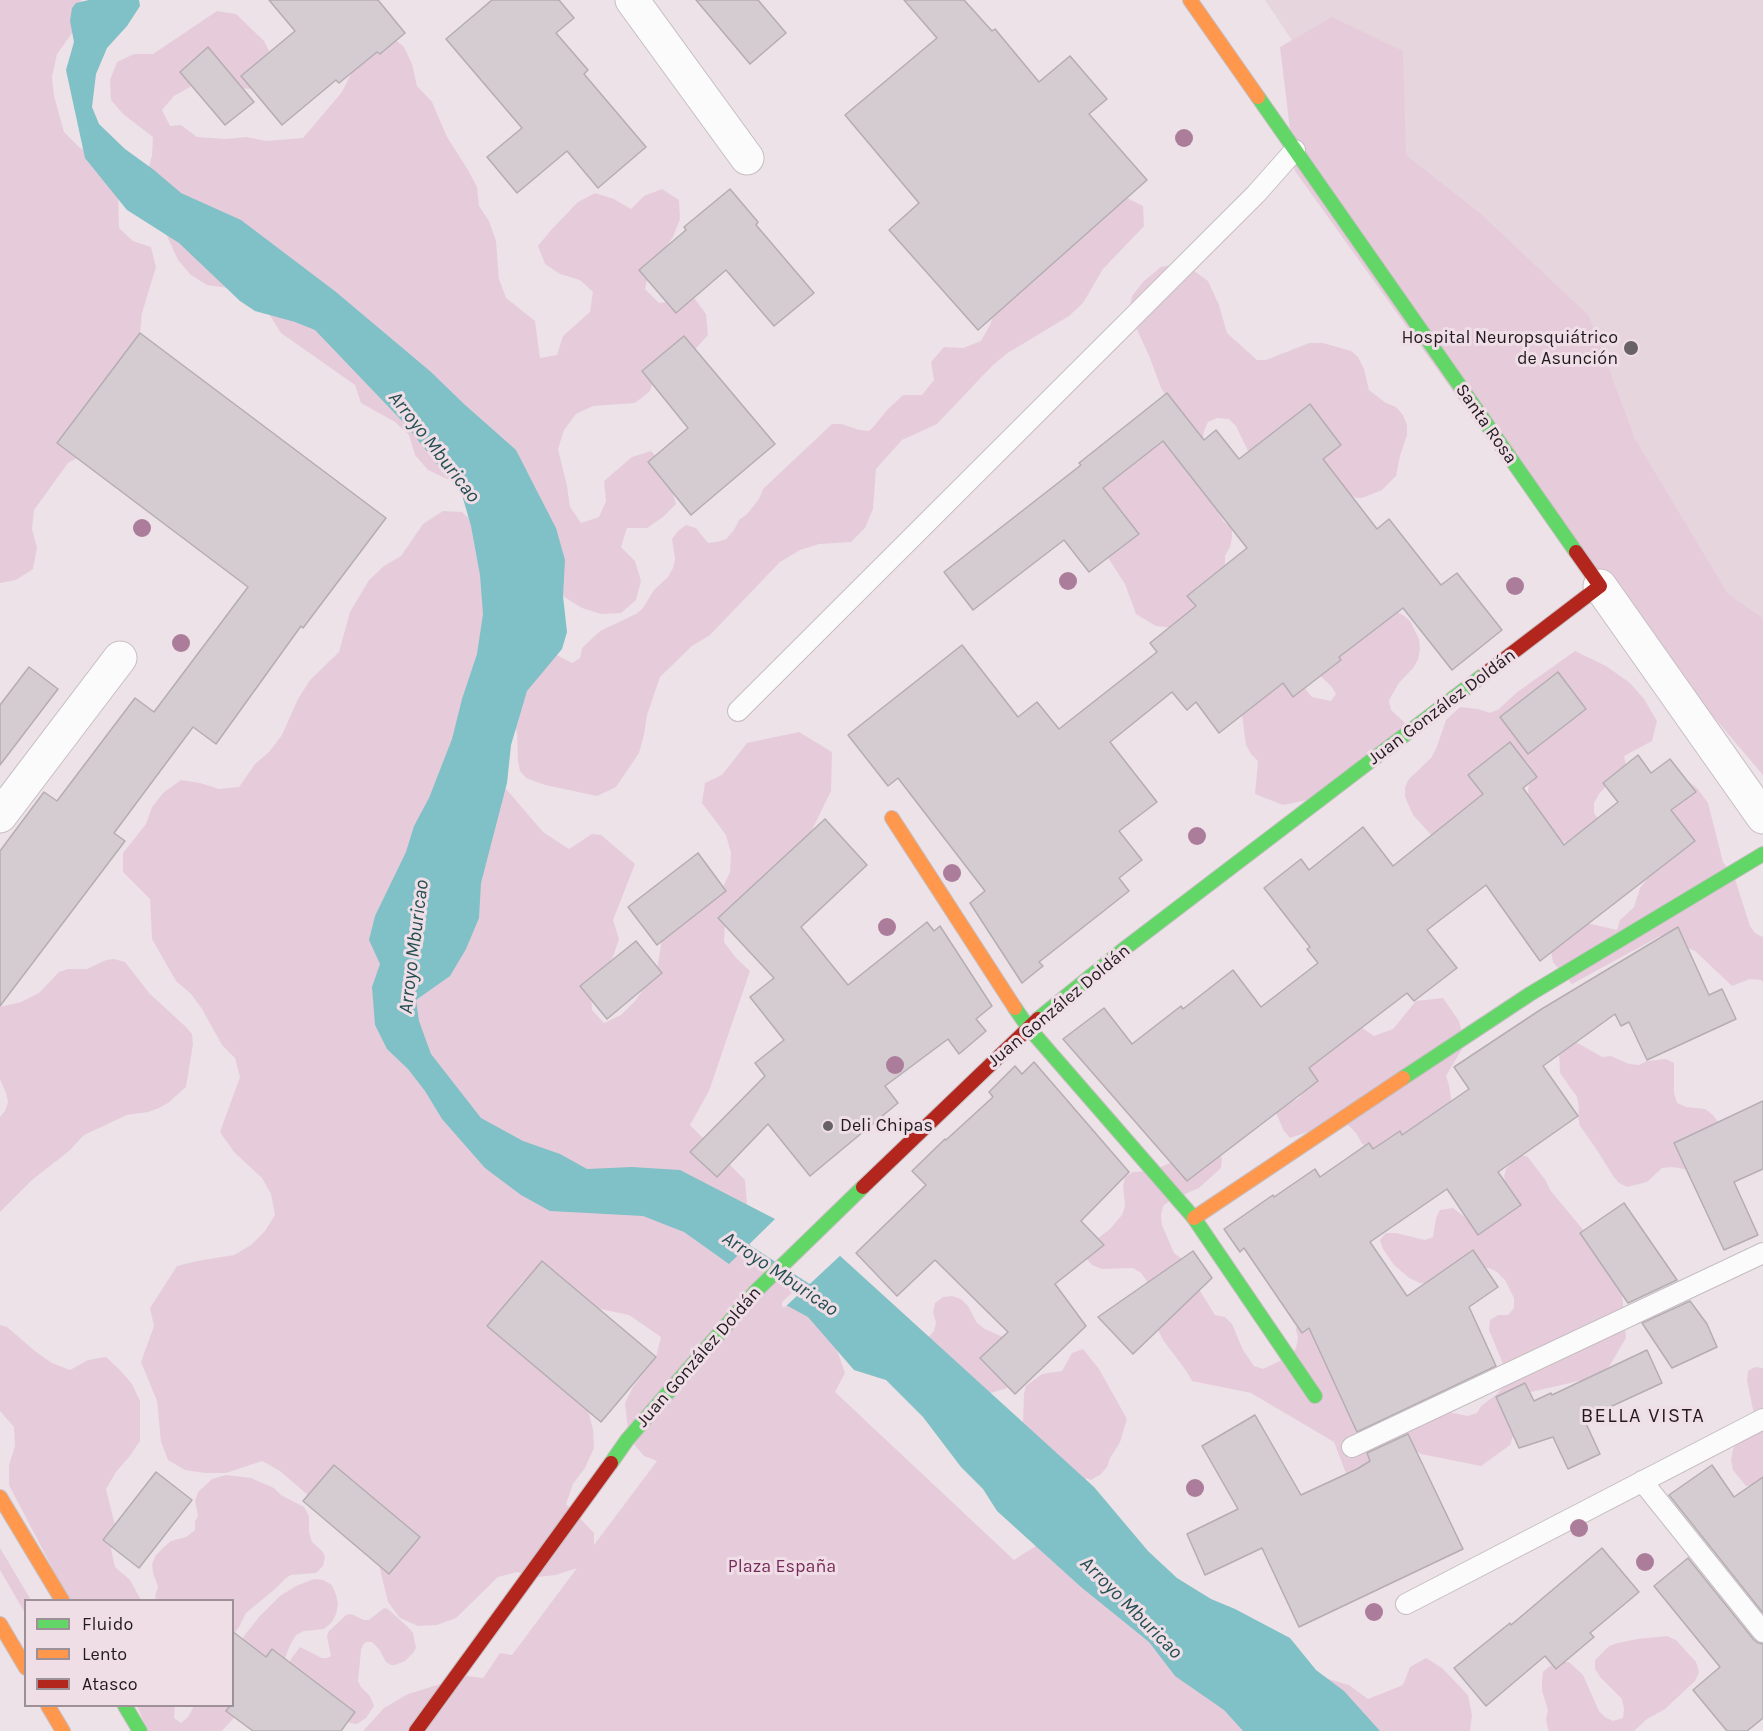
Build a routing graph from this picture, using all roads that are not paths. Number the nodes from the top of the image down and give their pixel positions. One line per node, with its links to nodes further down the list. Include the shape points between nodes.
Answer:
1 (632, 0): 4 (street)
2 (1190, 0): 3 (street, Santa Rosa)
3 (1295, 150): 5 (street, Santa Rosa); 7 (lane, via 1248,203)
4 (747, 158)
5 (1600, 586): 9 (street, Santa Rosa); 12 (street, Juan González Doldán, via 1128,946)
6 (120, 658): 8 (street)
7 (738, 711)
8 (0, 816)
9 (1763, 817)
10 (892, 818): 12 (street)
11 (1763, 854): 13 (street, via 1530,993)
12 (1028, 1027): 13 (street); 29 (street, Juan González Doldán, via 755,1292 627,1440)
13 (1194, 1218): 15 (street)
14 (1763, 1253): 17 (lane)
15 (1315, 1396)
16 (1763, 1419): 18 (lane)
17 (1352, 1447)
18 (1642, 1481): 21 (lane); 23 (lane)
19 (0, 1497): 20 (street)
20 (61, 1599)
21 (1406, 1604)
22 (0, 1624): 24 (street)
23 (1763, 1632)
24 (24, 1665)
25 (49, 1707): 27 (street)
26 (126, 1707): 28 (street)
27 (63, 1731)
28 (140, 1731)
29 (416, 1731)

